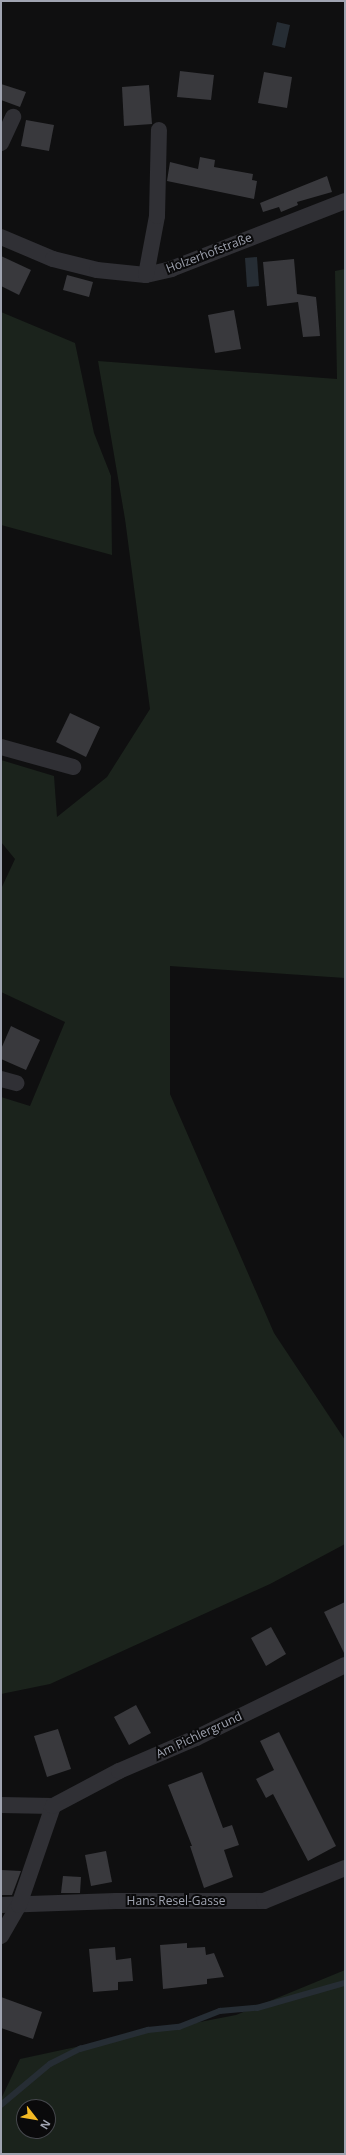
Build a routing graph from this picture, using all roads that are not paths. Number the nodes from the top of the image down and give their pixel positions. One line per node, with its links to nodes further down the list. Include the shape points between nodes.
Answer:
1 (13, 117): 3 (street)
2 (159, 130): 6 (street, via 157,216)
3 (1, 144)
4 (345, 201): 6 (street, Holzerhofstraße, via 171,269)
5 (1, 237): 6 (street, Holzerhofstraße, via 53,259 97,270)
6 (146, 275)
7 (1, 747): 8 (street)
8 (73, 767)
9 (345, 1665): 11 (street, Am Pichlergrund, via 196,1738 119,1771)
10 (1, 1805): 11 (street, Am Pichlergrund)
11 (53, 1806): 14 (street)
12 (345, 1868): 14 (street, Hans Resel-Gasse, via 264,1901 116,1901)
13 (1, 1905): 14 (street, Hans Resel-Gasse)
14 (18, 1905): 15 (street)
15 (1, 1936)

